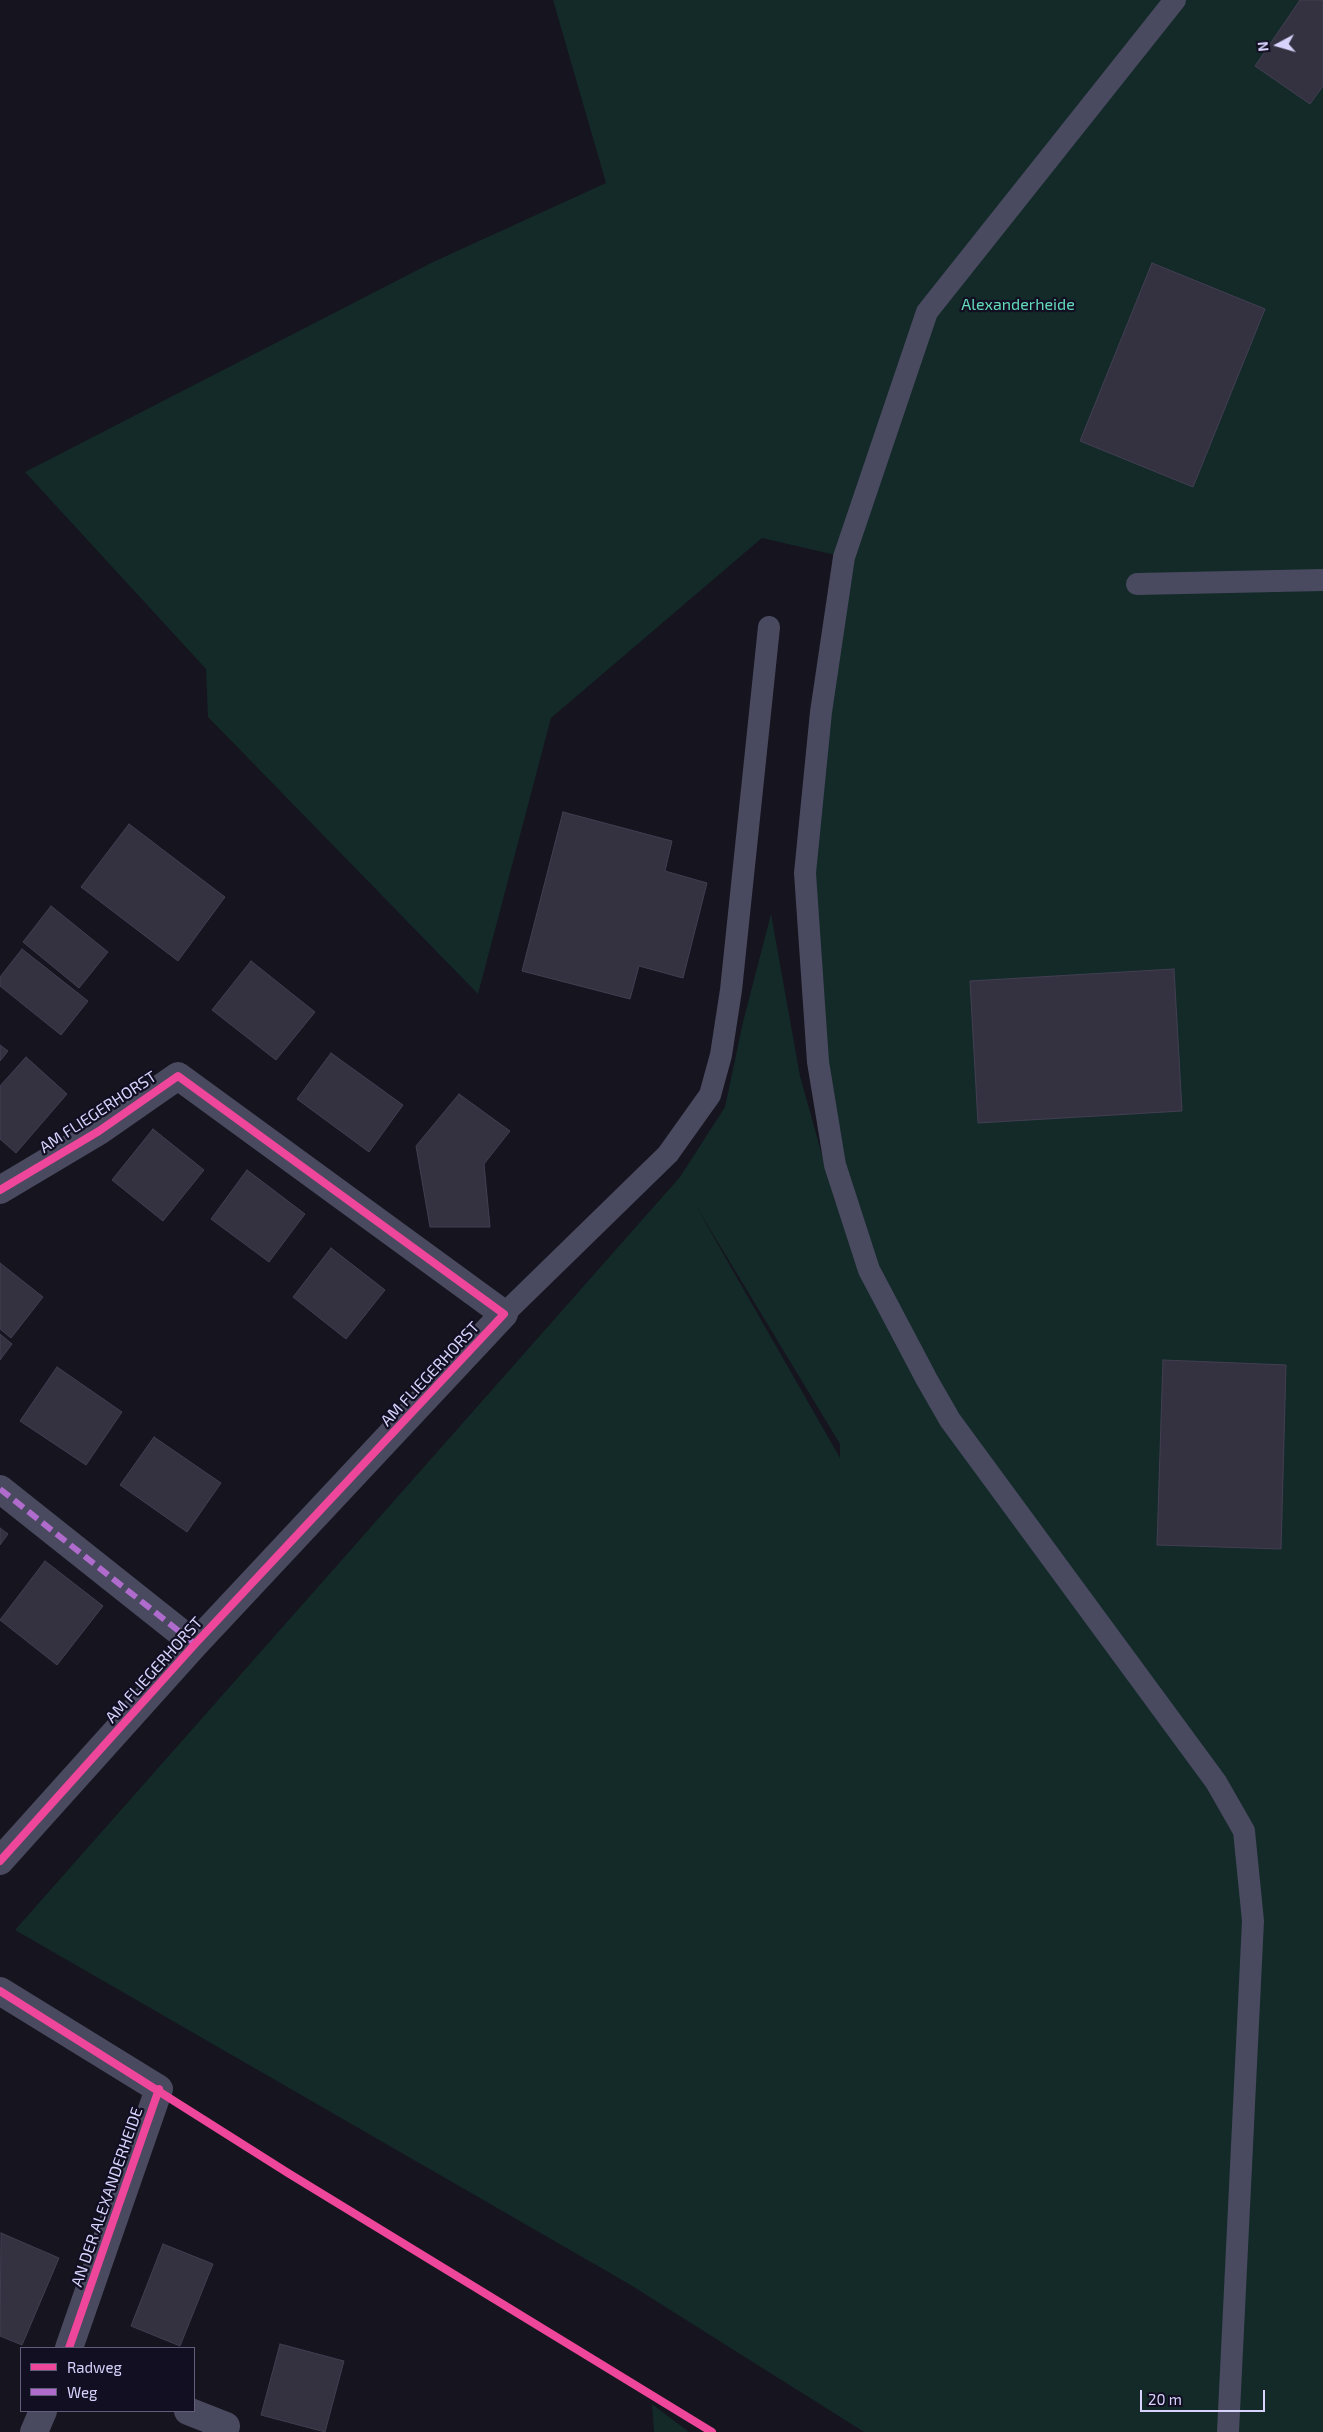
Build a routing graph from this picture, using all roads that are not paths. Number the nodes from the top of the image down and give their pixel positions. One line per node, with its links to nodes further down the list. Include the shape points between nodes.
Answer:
1 (1175, 0): 16 (lane, via 927,312 844,557 821,712 805,873 818,1062 836,1165 869,1270 950,1420 1216,1782 1244,1831 1253,1921)
2 (1323, 580): 3 (lane)
3 (1136, 584)
4 (768, 627): 6 (lane, via 731,990 721,1055 710,1095 668,1154)
5 (0, 1190): 6 (street, AM FLIEGERHORST, via 99,1131 178,1076)
6 (504, 1314): 8 (street, AM FLIEGERHORST)
7 (0, 1489): 8 (street, AM FLIEGERHORST)
8 (195, 1644): 9 (street, AM FLIEGERHORST)
9 (0, 1861)
10 (0, 1991): 11 (street, AN DER ALEXANDERHEIDE, via 159,2089)
11 (69, 2347)
12 (43, 2412): 15 (street)
13 (191, 2412): 14 (street)
14 (226, 2426)
15 (34, 2432)
16 (1228, 2432)

